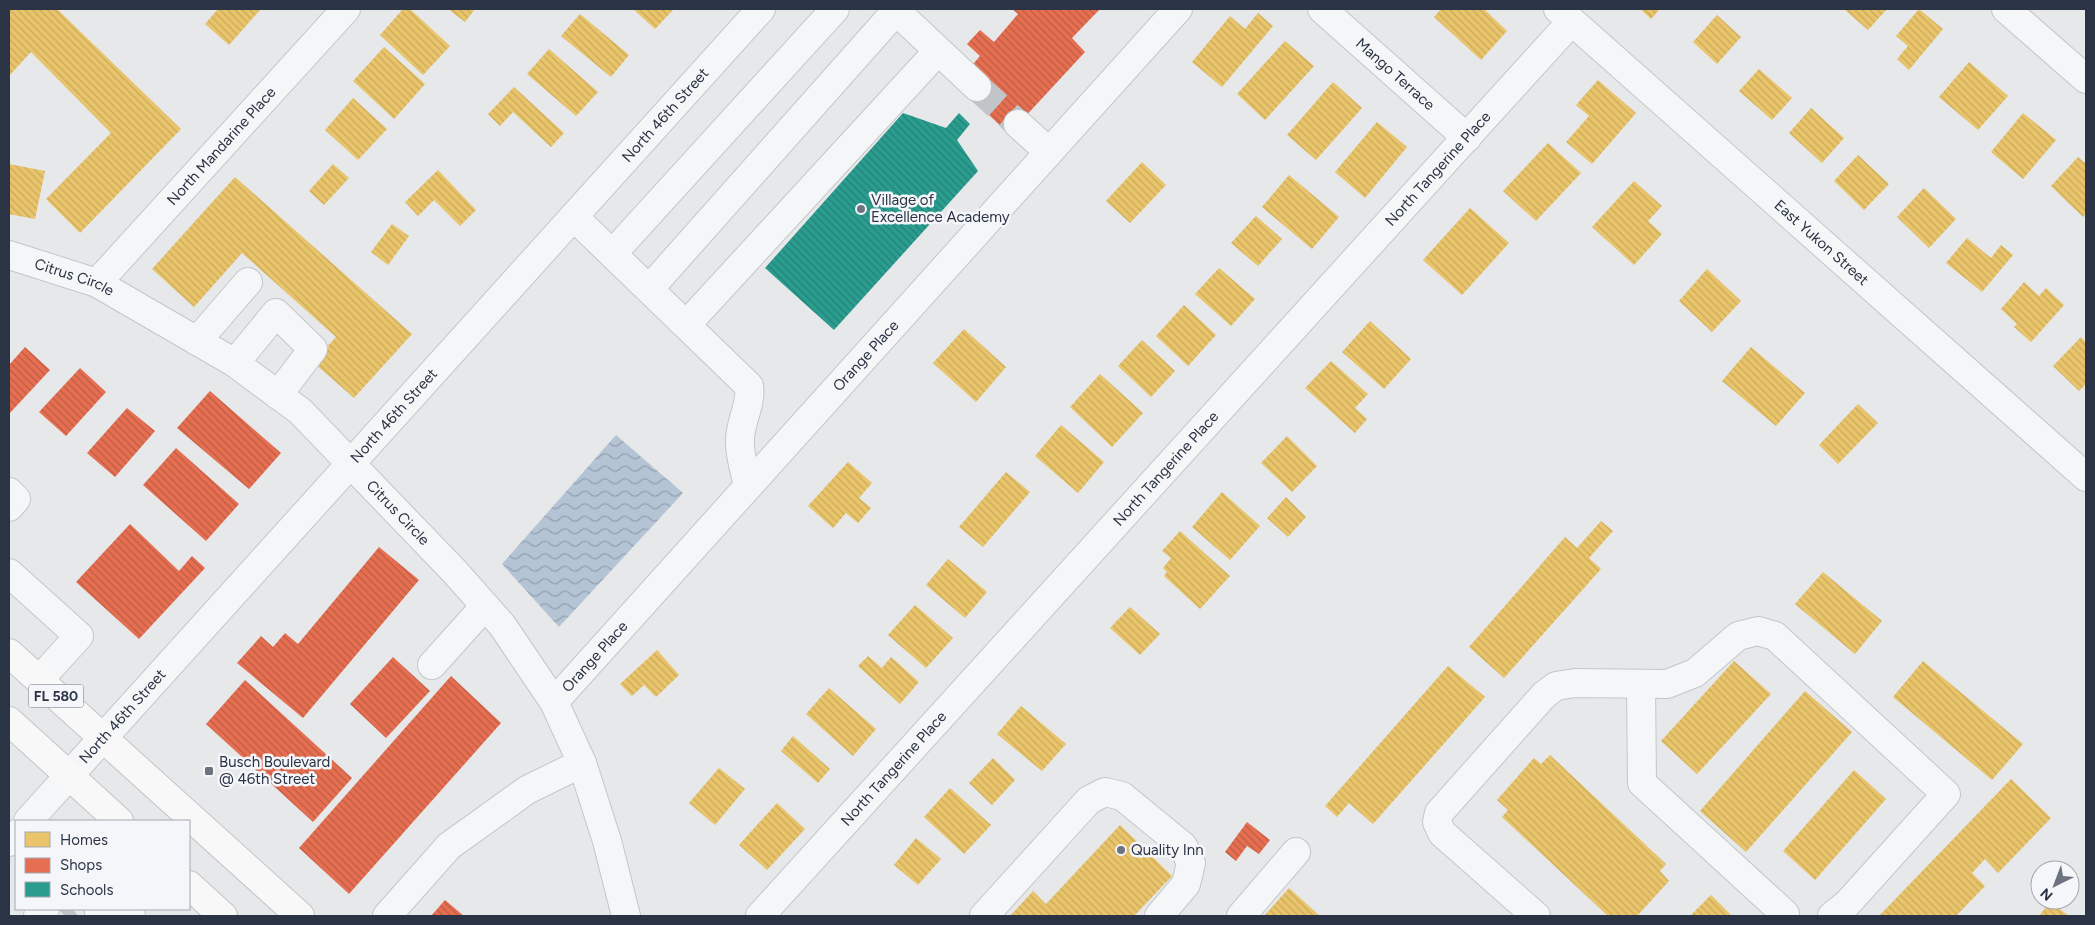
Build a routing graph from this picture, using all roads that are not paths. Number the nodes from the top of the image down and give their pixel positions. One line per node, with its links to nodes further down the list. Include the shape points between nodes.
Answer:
1 (346, 9): 19 (street, North Mandarine Place)
2 (761, 9): 15 (street, North 46th Street)
3 (835, 9): 16 (street)
4 (1178, 9): 14 (street, Orange Place)
5 (1322, 9): 13 (street, Mango Terrace)
6 (2006, 9): 10 (street)
7 (895, 10): 9 (street); 20 (street)
8 (1564, 15): 13 (street, North Tangerine Place); 26 (street, East Yukon Street)
9 (938, 50): 11 (street); 21 (street)
10 (2086, 80)
11 (977, 86)
12 (1018, 124): 14 (street)
13 (1467, 138): 51 (street, North Tangerine Place)
14 (1049, 152): 27 (street, Orange Place)
15 (574, 216): 16 (street); 25 (street, North 46th Street)
16 (612, 253): 20 (street)
17 (9, 255): 19 (street, Citrus Circle)
18 (248, 282): 22 (street)
19 (97, 283): 22 (street, Citrus Circle)
20 (650, 288): 21 (street)
21 (687, 324): 27 (street, via 749,386 751,394 739,441)
22 (197, 341): 23 (street, Citrus Circle)
23 (235, 363): 24 (street, Citrus Circle); 24 (street, via 276,313 314,349)
24 (278, 395): 25 (street, Citrus Circle, via 300,411)
25 (350, 466): 31 (street, Citrus Circle); 38 (street, North 46th Street)
26 (2086, 477)
27 (748, 486): 36 (street, Orange Place)
28 (9, 492): 29 (street, via 16,499)
29 (9, 507)
30 (9, 573): 34 (street, via 79,636)
31 (485, 606): 33 (street); 36 (street, Citrus Circle, via 502,624)
32 (9, 654): 34 (main road, FL 580)
33 (432, 665)
34 (39, 680): 38 (main road, FL 580)
35 (1641, 684): 55 (street, via 1575,683 1556,686 1544,695 1439,813 1437,822 1442,833); 56 (street, via 1642,783); 57 (street, via 1667,684 1694,673 1738,636 1758,631 1774,636 1946,794 1847,904)
36 (554, 702): 39 (street, Citrus Circle)
37 (9, 721): 40 (main road)
38 (103, 738): 40 (street, North 46th Street); 48 (main road, FL 580)
39 (582, 763): 49 (street, via 527,790 449,846); 50 (street, Citrus Circle, via 608,841)
40 (69, 775): 41 (street, North 46th Street); 42 (main road)
41 (29, 820)
42 (118, 820)
43 (1296, 852): 54 (street)
44 (190, 886): 47 (main road)
45 (108, 910): 46 (street)
46 (131, 916)
47 (223, 916)
48 (300, 916)
49 (386, 916)
50 (626, 916)
51 (760, 916)
52 (984, 916): 53 (street, via 1089,800 1105,792 1122,796 1183,846 1191,863 1186,884)
53 (1158, 916)
54 (1241, 916)
55 (1536, 916)
56 (1788, 916)
57 (1832, 916)

